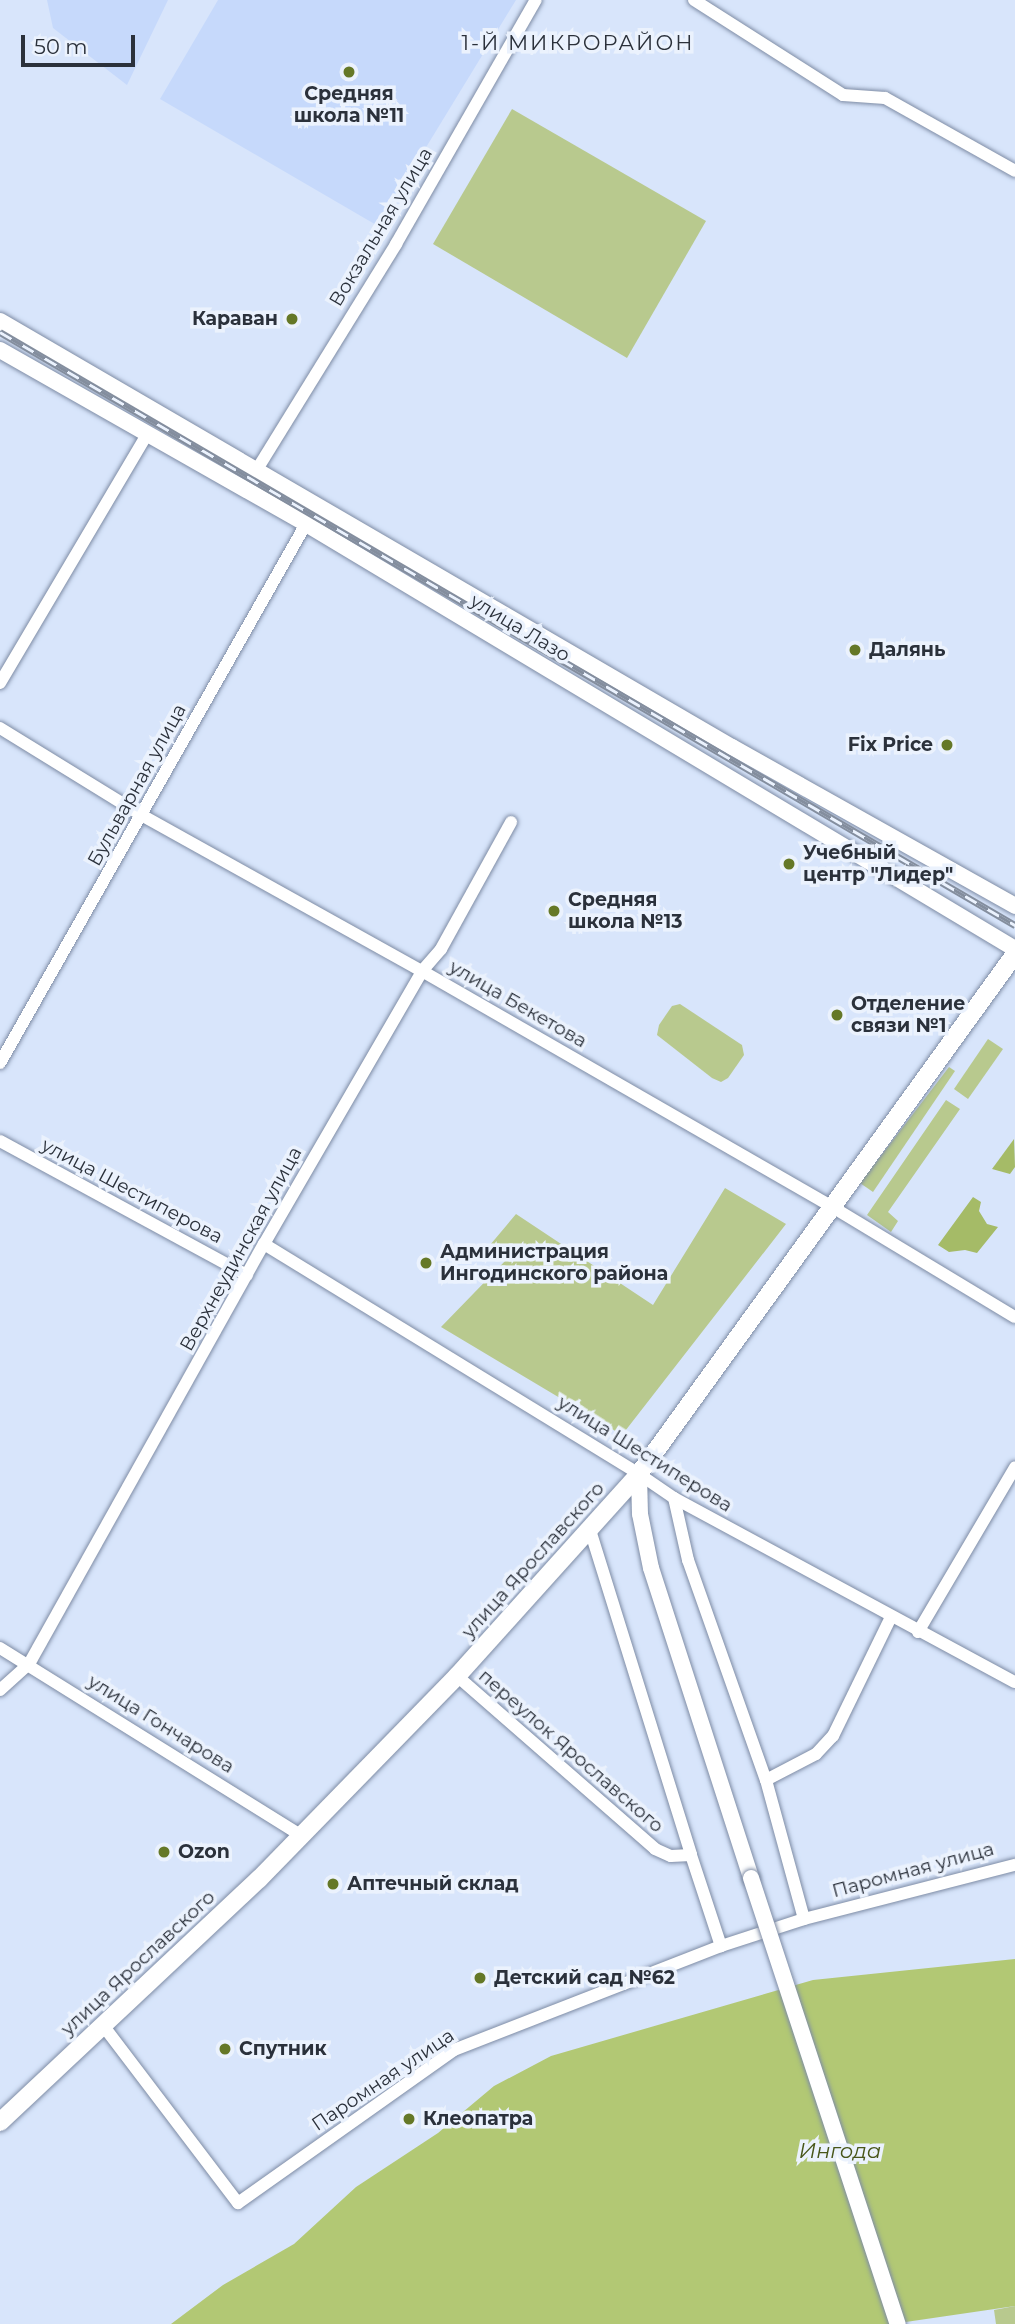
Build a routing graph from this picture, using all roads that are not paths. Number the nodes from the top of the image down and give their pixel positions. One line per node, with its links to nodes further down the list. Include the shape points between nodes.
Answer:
1 (536, 0): 7 (street, Вокзальная улица, via 396,244)
2 (694, 0): 3 (street, via 843,95 885,98)
3 (1015, 171)
4 (0, 321): 7 (main road, улица Лазо)
5 (0, 350): 6 (main road, улица Лазо)
6 (146, 436): 8 (main road, улица Лазо); 9 (street)
7 (256, 471): 13 (main road, улица Лазо)
8 (306, 524): 11 (street, Бульварная улица); 14 (main road, улица Лазо)
9 (0, 683)
10 (0, 728): 11 (street, улица Бекетова)
11 (143, 816): 16 (street, улица Бекетова); 17 (street, Бульварная улица)
12 (512, 822): 16 (street, Верхнеудинская улица, via 441,949)
13 (1015, 906)
14 (1015, 949)
15 (1015, 954): 19 (main road, улица Ярославского)
16 (422, 971): 19 (street, улица Бекетова); 20 (street, Верхнеудинская улица)
17 (0, 1063)
18 (0, 1142): 21 (street, улица Шестиперова)
19 (834, 1208): 22 (street, улица Бекетова); 24 (main road, улица Ярославского)
20 (264, 1244): 21 (street, Верхнеудинская улица); 24 (street, улица Шестиперова)
21 (247, 1275): 30 (street, Верхнеудинская улица)
22 (1015, 1317)
23 (1015, 1467): 28 (street)
24 (639, 1474): 25 (street, улица Шестиперова); 26 (main road, улица Ярославского); 42 (main road, bridge, via 640,1514 651,1568)
25 (674, 1498): 27 (street, улица Шестиперова); 34 (street, via 688,1560)
26 (590, 1530): 31 (main road, улица Ярославского); 36 (street)
27 (891, 1617): 28 (street, улица Шестиперова); 34 (street, via 833,1736 816,1754)
28 (918, 1632): 32 (street, улица Шестиперова)
29 (0, 1648): 30 (street, улица Гончарова)
30 (29, 1664): 33 (street, Верхнеудинская улица); 35 (street, улица Гончарова)
31 (457, 1676): 35 (main road, улица Ярославского); 36 (street, переулок Ярославского, via 655,1849 671,1856)
32 (1015, 1682)
33 (0, 1690)
34 (766, 1780): 38 (street)
35 (302, 1835): 40 (main road, улица Ярославского)
36 (691, 1855): 39 (street)
37 (1015, 1866): 38 (street, Паромная улица)
38 (804, 1919): 39 (street, Паромная улица)
39 (721, 1946): 40 (street, Паромная улица, via 454,2050 238,2203)
40 (102, 2024): 41 (main road, улица Ярославского)
41 (0, 2122)
42 (898, 2324)

